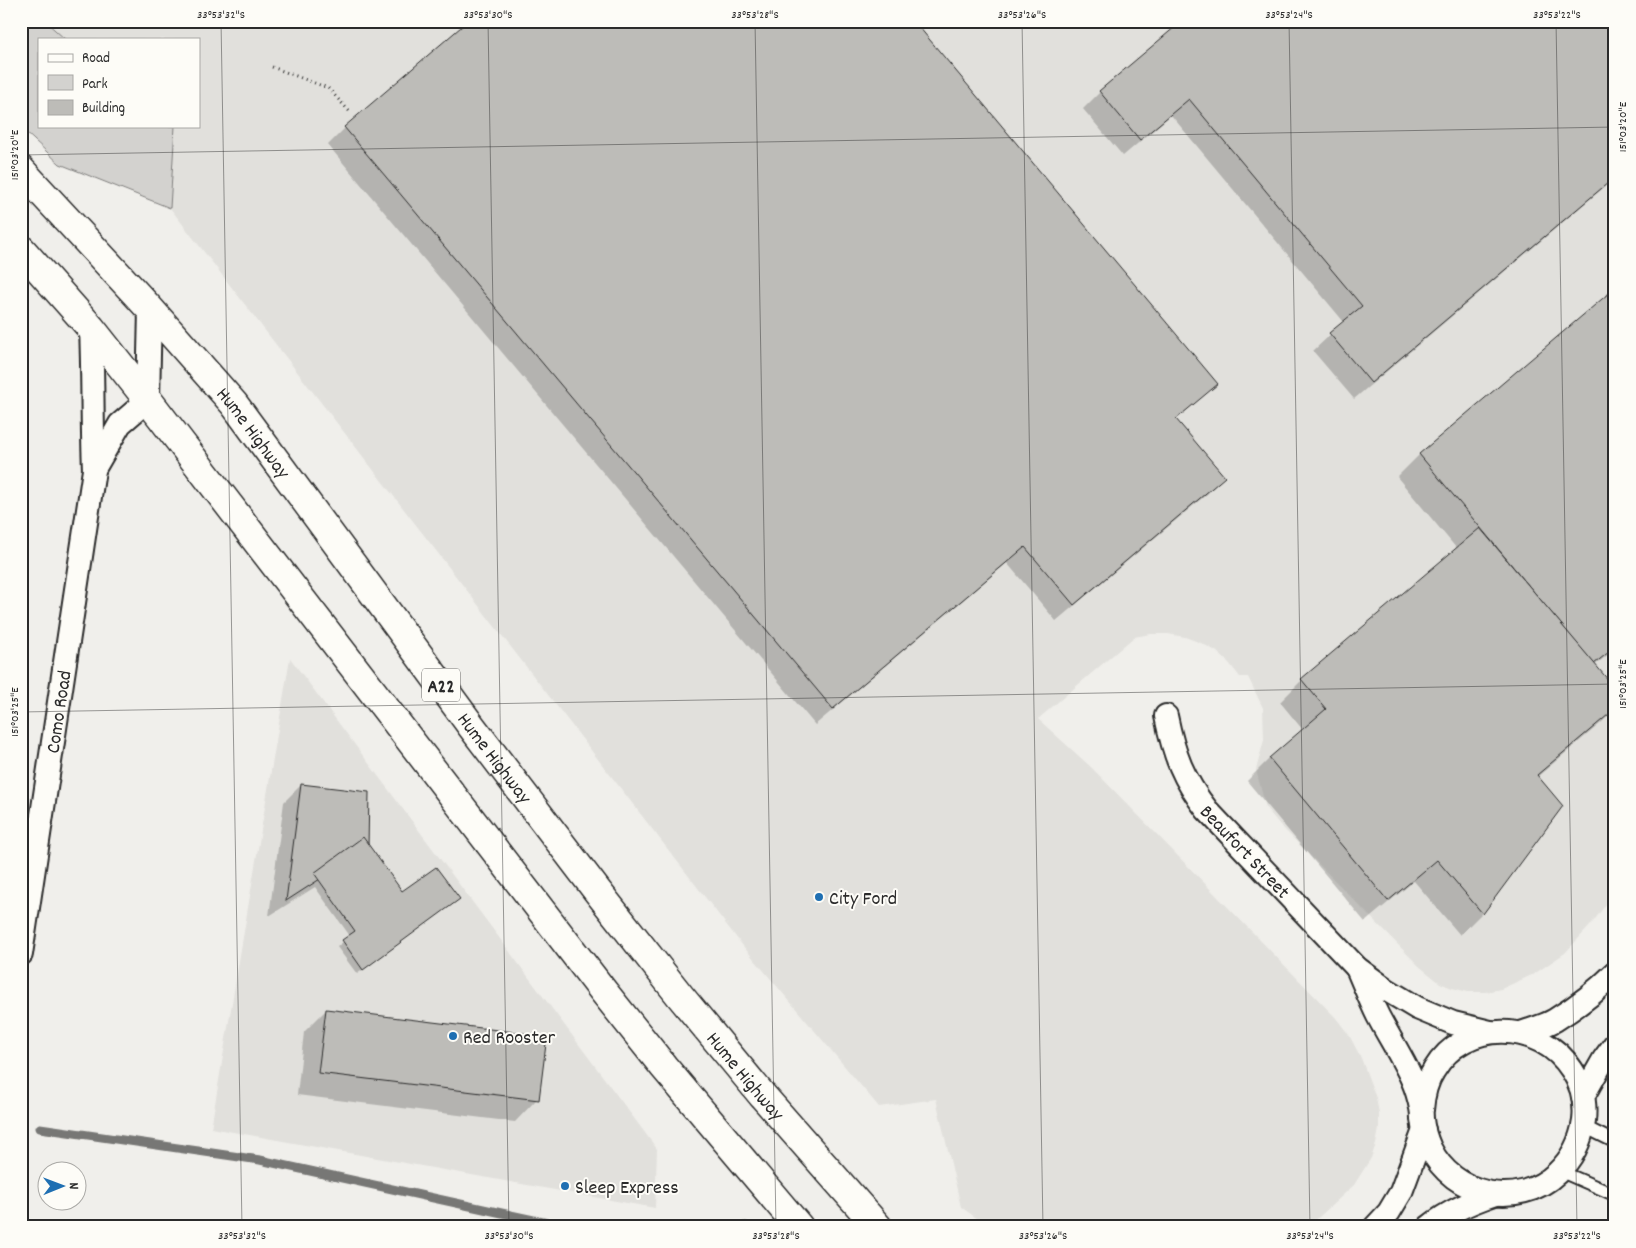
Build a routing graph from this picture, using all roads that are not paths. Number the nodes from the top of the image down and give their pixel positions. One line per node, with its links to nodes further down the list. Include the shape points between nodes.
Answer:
1 (21, 170): 3 (highway, Hume Highway / A22)
2 (21, 248): 4 (highway)
3 (150, 309): 5 (street); 22 (highway, Hume Highway / A22, via 234,404 472,727 681,997)
4 (91, 328): 5 (highway); 6 (street, Como Road)
5 (148, 400): 6 (street, Como Road, via 120,424); 21 (highway, via 604,992)
6 (94, 470): 8 (street, Como Road)
7 (1166, 716): 9 (street, Beaufort Street, via 1175,755 1207,810)
8 (21, 954)
9 (1357, 968): 11 (street, Beaufort Street, via 1417,1008 1452,1023); 15 (street, Beaufort Street, via 1412,1080)
10 (1615, 974): 12 (street, via 1581,1003 1553,1021)
11 (1491, 1032): 12 (street); 15 (street, via 1462,1042 1439,1062 1425,1090)
12 (1521, 1033): 14 (street, via 1550,1046 1561,1056 1576,1076)
13 (1615, 1044): 14 (street)
14 (1583, 1096): 16 (street)
15 (1423, 1120): 19 (street, via 1436,1158 1449,1174 1465,1185); 23 (street, via 1401,1192)
16 (1583, 1126): 17 (lane); 18 (street, via 1573,1155)
17 (1615, 1142)
18 (1560, 1171): 19 (street, via 1535,1188); 20 (lane)
19 (1495, 1194): 24 (street, via 1472,1202)
20 (1615, 1195)
21 (799, 1227)
22 (878, 1227)
23 (1375, 1227)
24 (1429, 1227)

